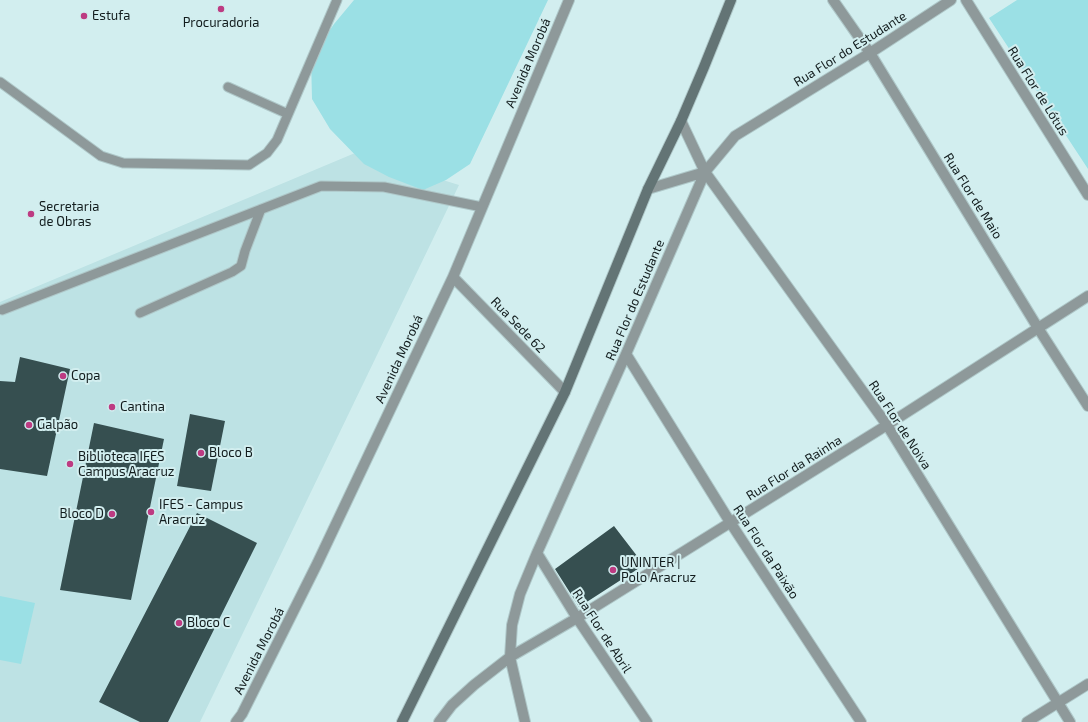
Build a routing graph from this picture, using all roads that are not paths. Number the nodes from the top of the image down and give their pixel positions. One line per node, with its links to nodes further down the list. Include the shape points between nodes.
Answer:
1 (337, 0): 10 (lane)
2 (568, 0): 15 (street, Avenida Morobá)
3 (731, 0): 11 (main road)
4 (833, 0): 7 (street, Rua Flor de Maio)
5 (950, 0): 7 (street, Rua Flor do Estudante)
6 (966, 0): 14 (street, Rua Flor de Lótus)
7 (870, 53): 12 (street, Rua Flor do Estudante, via 735,136); 21 (street, Rua Flor de Maio)
8 (0, 82): 10 (lane, via 101,156 123,163 249,165 267,153 277,140)
9 (228, 87): 10 (lane)
10 (288, 114)
11 (681, 121): 12 (street, Rua Flor de Noiva); 13 (main road)
12 (705, 172): 13 (street); 22 (street, Rua Flor do Estudante); 25 (street, Rua Flor de Noiva)
13 (648, 189): 23 (main road)
14 (1088, 195)
15 (482, 207): 16 (lane, via 384,187 321,186); 17 (street, Avenida Morobá)
16 (261, 209): 19 (lane); 20 (lane, via 241,266)
17 (453, 277): 23 (street, Rua Sede 62); 32 (street, Avenida Morobá, via 317,564)
18 (1088, 296): 21 (street, Rua Flor da Rainha)
19 (2, 310)
20 (140, 313)
21 (1038, 328): 24 (street, Rua Flor de Maio); 25 (street, Rua Flor da Rainha)
22 (626, 354): 26 (street, Rua Flor da Paixão); 27 (street, Rua Flor do Estudante)
23 (565, 392): 33 (main road)
24 (1088, 406)
25 (887, 425): 26 (street, Rua Flor da Rainha); 31 (street, Rua Flor de Noiva)
26 (730, 522): 28 (street, Rua Flor da Rainha); 37 (street, Rua Flor da Paixão)
27 (537, 553): 28 (street, Rua Flor de Abril); 29 (street, Rua Flor do Estudante, via 520,594 512,625)
28 (577, 618): 29 (street, Rua Flor da Rainha); 36 (street, Rua Flor de Abril)
29 (510, 657): 34 (street, Rua Flor da Rainha, via 474,685); 35 (street, Rua Flor do Estudante)
30 (1088, 684): 31 (street)
31 (1058, 703): 38 (street); 39 (street, Rua Flor de Noiva)
32 (236, 722)
33 (402, 722)
34 (439, 722)
35 (525, 722)
36 (647, 722)
37 (861, 722)
38 (1027, 722)
39 (1070, 722)

